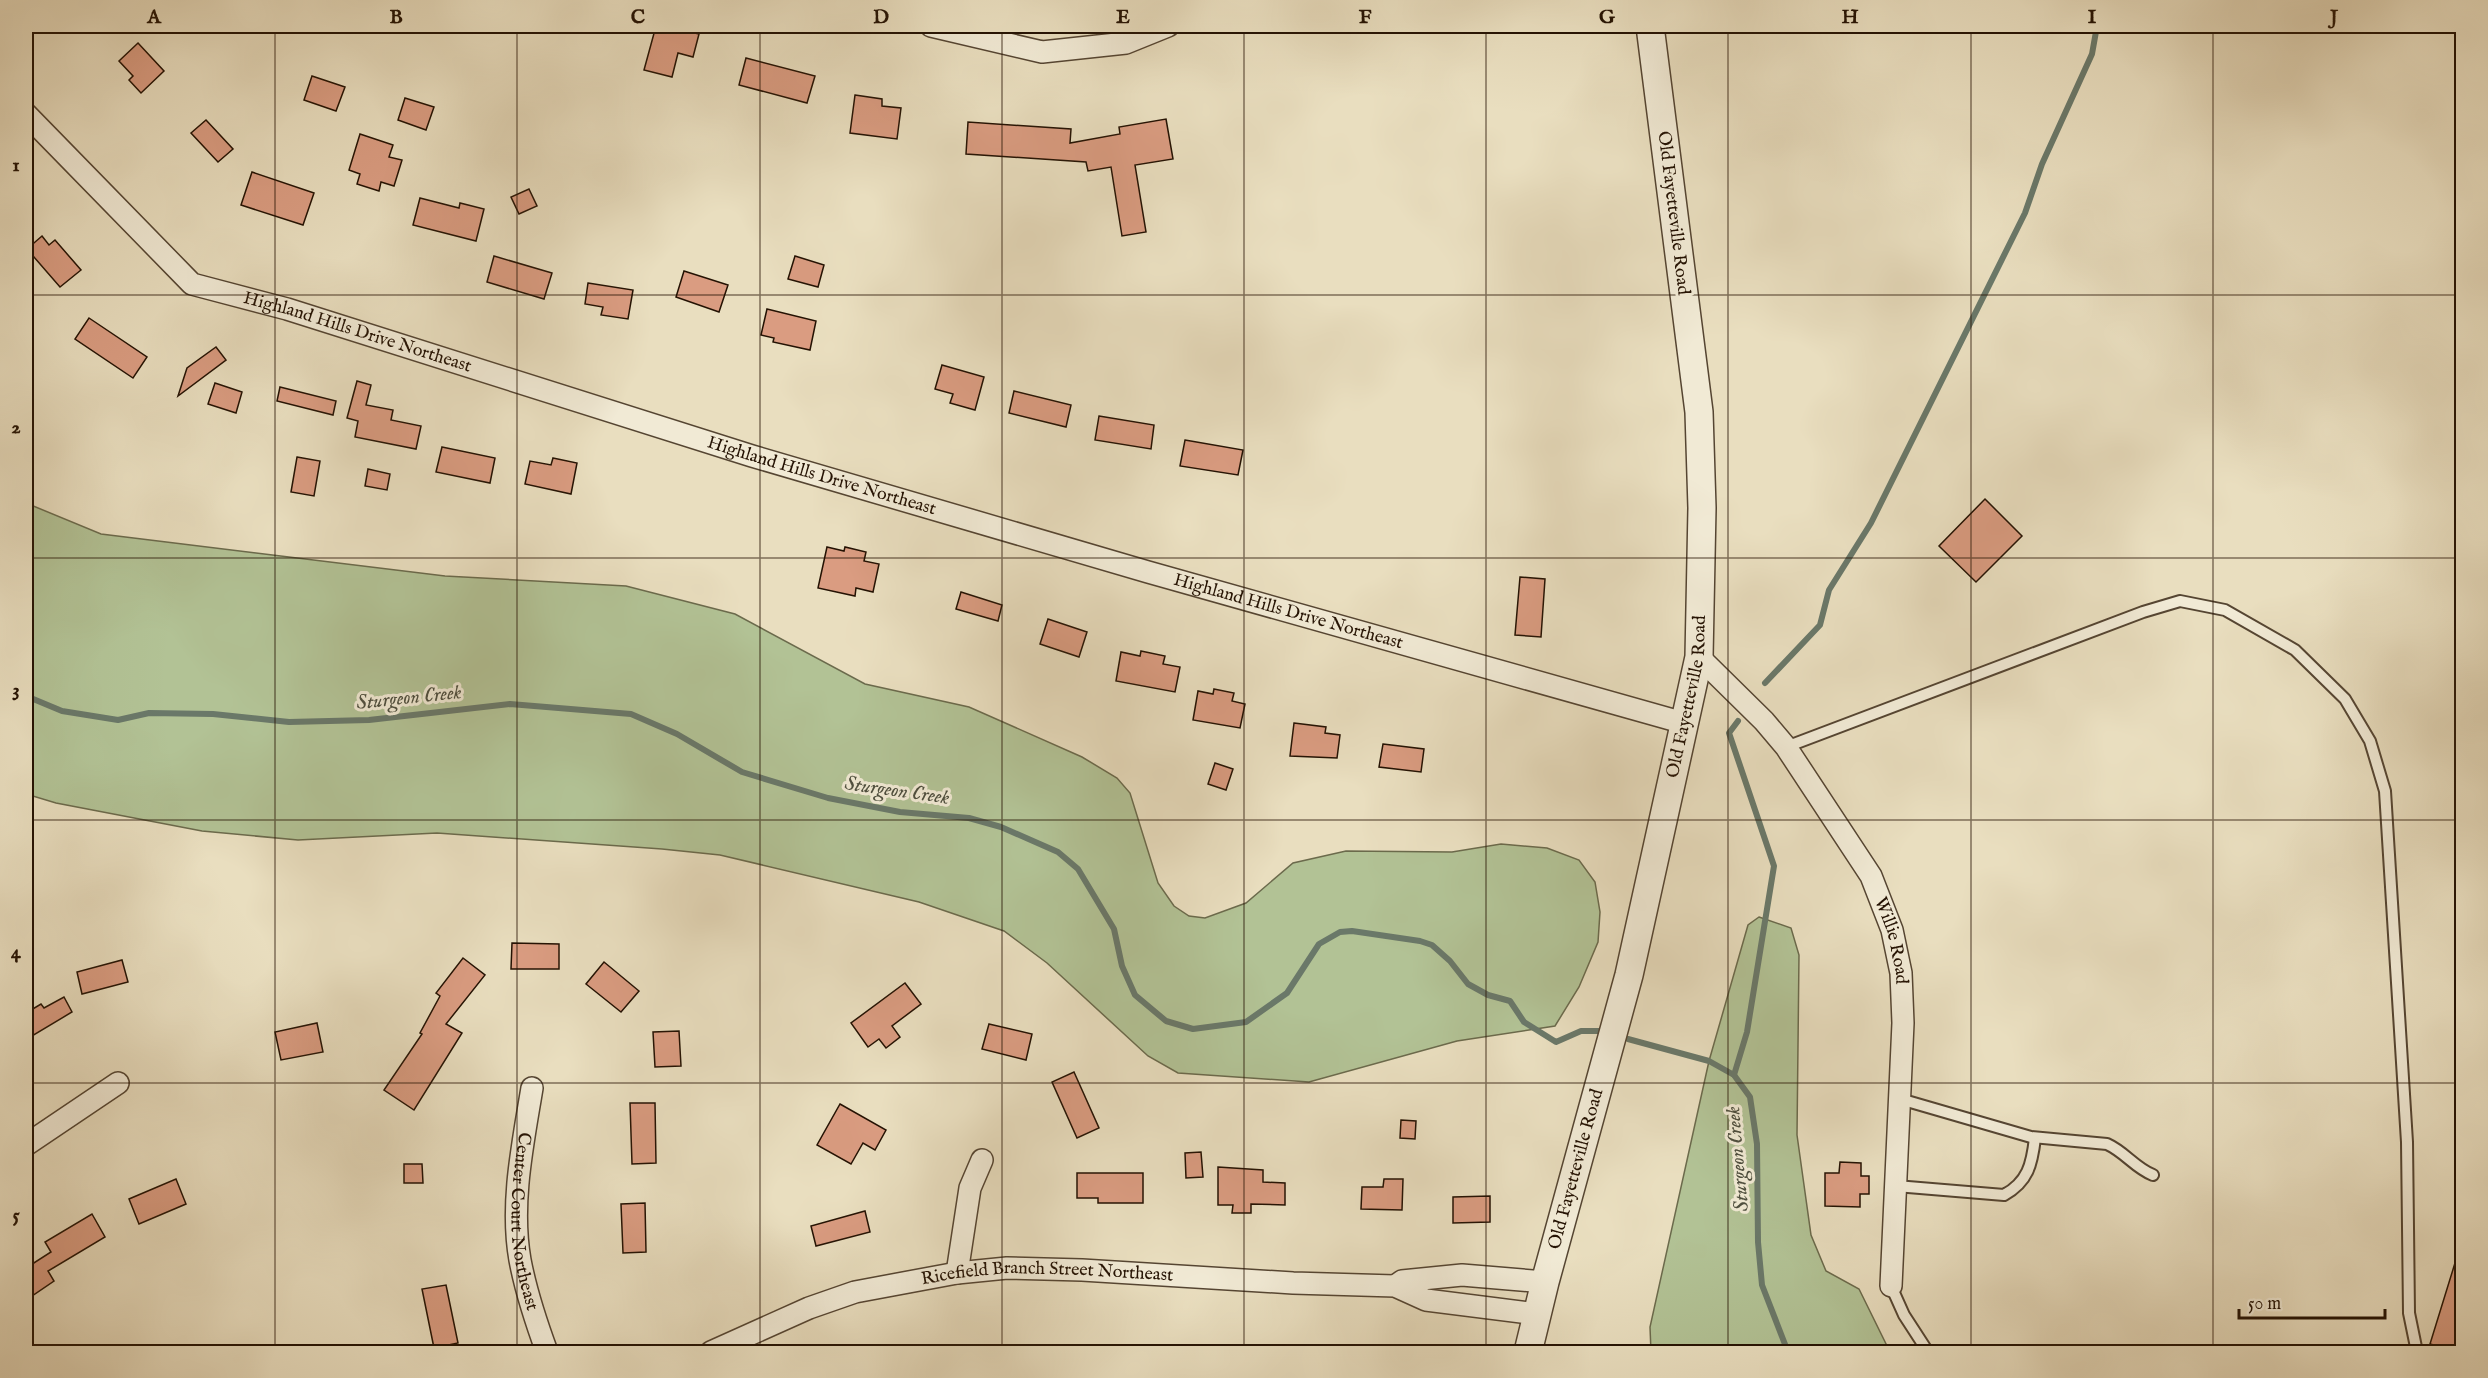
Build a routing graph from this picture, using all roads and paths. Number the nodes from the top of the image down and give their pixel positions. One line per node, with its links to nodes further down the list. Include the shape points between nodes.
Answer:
1 (931, 26): 4 (street)
2 (1167, 26): 4 (street, via 1126,43 1042,52)
3 (1650, 26): 6 (street, Old Fayetteville Road, via 1699,412)
4 (960, 30)
5 (26, 114): 7 (street, Highland Hills Drive Northeast, via 192,284 287,309 752,456)
6 (1699, 657): 7 (street, Old Fayetteville Road); 8 (street, Willie Road)
7 (1684, 723): 18 (street, Old Fayetteville Road, via 1629,975)
8 (1786, 747): 11 (street, Willie Road, via 1871,876 1892,930 1901,973); 26 (lane, via 2133,615 2180,601 2225,610 2295,650 2345,699 2370,741 2385,791 2407,1142 2409,1313)
9 (118, 1083): 13 (street)
10 (532, 1088): 22 (street, Center Court Northeast, via 517,1208 520,1258)
11 (1900, 1100): 12 (lane); 16 (street, Willie Road)
12 (2035, 1138): 15 (lane, via 2108,1144 2140,1170); 16 (lane, via 2032,1164 2025,1178 2004,1195)
13 (26, 1145)
14 (982, 1160): 17 (street, via 970,1188)
15 (2153, 1175)
16 (1896, 1186): 20 (street, Willie Road)
17 (957, 1273): 19 (street, Ricefield Branch Street Northeast, via 1007,1268 1082,1270); 23 (street, Ricefield Branch Street Northeast, via 855,1292 809,1308)
18 (1545, 1282): 19 (street, Ricefield Branch Street Northeast, via 1462,1275 1402,1281); 21 (street, Old Fayetteville Road)
19 (1395, 1286): 21 (street, Ricefield Branch Street Northeast, via 1426,1300)
20 (1891, 1286): 25 (lane)
21 (1537, 1314): 24 (street, Old Fayetteville Road)
22 (547, 1353)
23 (711, 1353)
24 (1528, 1353)
25 (1928, 1353)
26 (2416, 1353)

